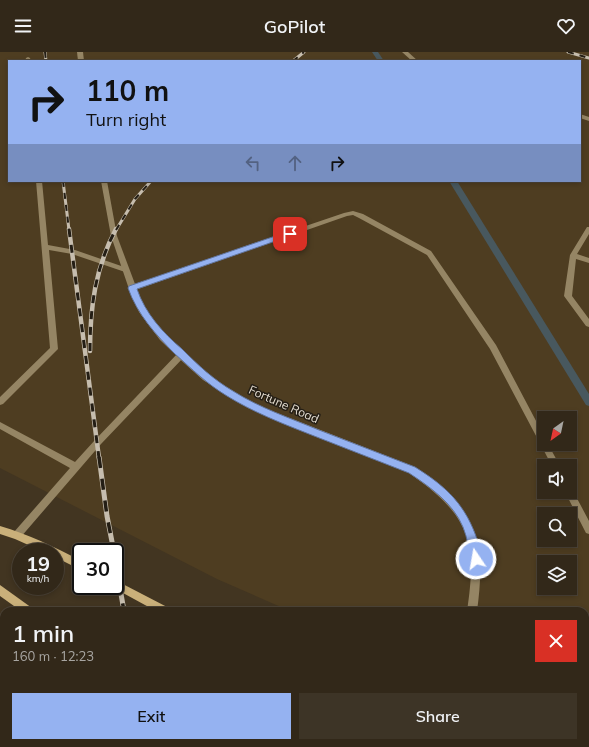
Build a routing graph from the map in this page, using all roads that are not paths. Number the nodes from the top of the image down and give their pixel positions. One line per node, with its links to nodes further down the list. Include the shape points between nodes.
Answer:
1 (405, 52): 2 (street)
2 (414, 60)
3 (39, 182): 6 (street)
4 (104, 182): 9 (street, Fortune Road, via 114,236)
5 (589, 229): 7 (street)
6 (45, 247): 9 (street, via 73,252); 13 (street, via 54,349)
7 (573, 254): 8 (street); 11 (street, via 568,296)
8 (589, 260)
9 (124, 270): 10 (street, Fortune Road)
10 (132, 288): 12 (street, Fortune Road, via 143,312 163,338); 15 (street, via 353,213 428,253 493,347)
11 (589, 324)
12 (181, 355): 16 (street); 26 (street, Fortune Road, via 206,378 251,406 412,470 430,482 458,509 468,525 478,570)
13 (0, 402)
14 (0, 425): 16 (street)
15 (537, 431)
16 (77, 467): 20 (street)
17 (573, 499): 19 (street)
18 (0, 530): 20 (main road)
19 (589, 530)
20 (17, 535): 21 (main road)
21 (35, 543)
22 (124, 589): 25 (main road)
23 (0, 590): 24 (main road)
24 (23, 607)
25 (158, 607)
26 (473, 607)

